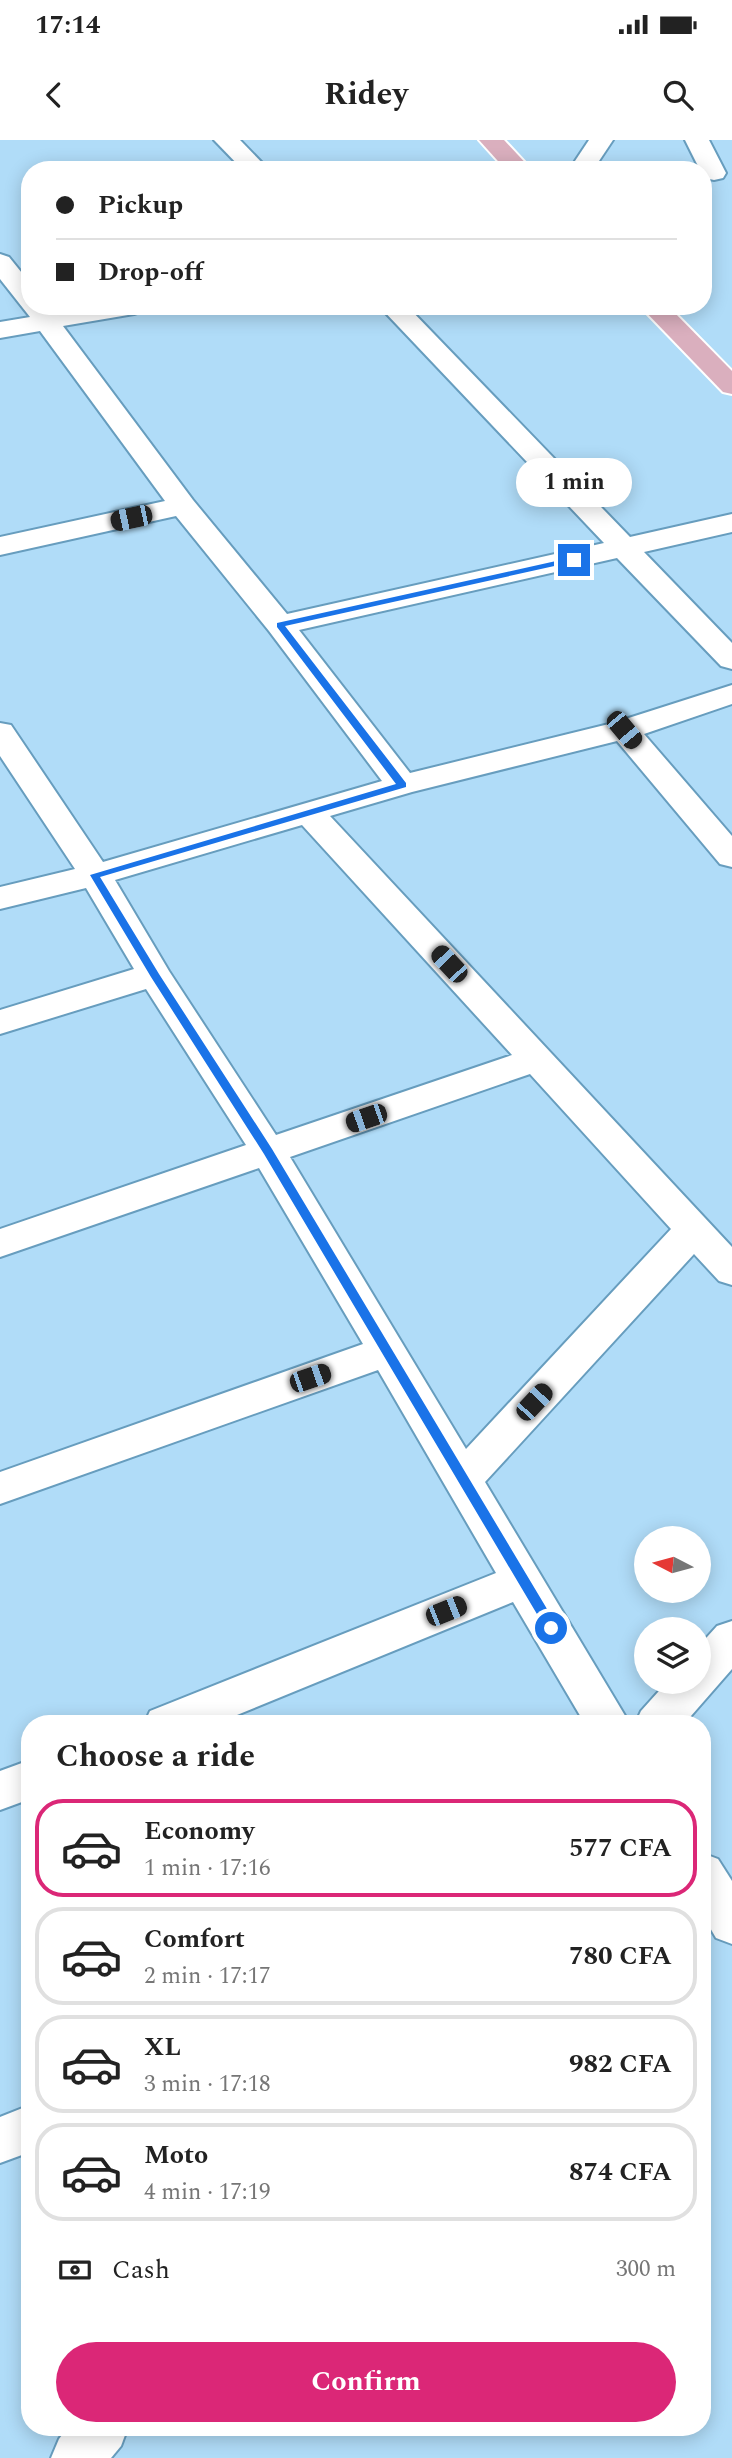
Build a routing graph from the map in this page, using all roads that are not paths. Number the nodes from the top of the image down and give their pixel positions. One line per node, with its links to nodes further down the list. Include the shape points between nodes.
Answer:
1 (226, 140): 5 (street)
2 (491, 140): 6 (main road)
3 (601, 140): 7 (street)
4 (697, 140): 8 (street)
5 (248, 161)
6 (511, 161)
7 (586, 161)
8 (709, 161)
9 (0, 262): 10 (street)
10 (21, 289)
11 (26, 315): 15 (street)
12 (41, 315): 17 (street)
13 (402, 315): 20 (street)
14 (662, 315): 16 (main road)
15 (0, 330)
16 (732, 386)
17 (183, 506): 19 (street); 21 (street)
18 (732, 523): 20 (street)
19 (0, 546)
20 (627, 548): 21 (street); 22 (street)
21 (280, 625): 26 (street)
22 (732, 660)
23 (732, 694): 24 (street)
24 (624, 730): 26 (street); 28 (street)
25 (0, 732): 29 (street)
26 (402, 785): 27 (street)
27 (308, 812): 29 (street); 33 (street)
28 (732, 857)
29 (95, 875): 30 (street); 31 (street)
30 (0, 898)
31 (155, 975): 32 (street); 34 (street)
32 (0, 1022)
33 (537, 1059): 34 (street); 35 (street)
34 (268, 1151): 36 (street); 38 (street)
35 (693, 1230): 37 (street); 39 (street)
36 (0, 1243)
37 (732, 1271)
38 (388, 1351): 39 (street); 40 (street)
39 (463, 1479): 41 (street)
40 (0, 1488)
41 (523, 1580): 45 (street); 46 (street)
42 (732, 1639): 43 (street)
43 (711, 1662)
44 (683, 1694): 47 (street)
45 (188, 1715)
46 (603, 1715)
47 (665, 1715)
48 (21, 1783): 49 (street)
49 (0, 1791)
50 (711, 1887): 51 (street)
51 (732, 1923)
52 (21, 2132): 53 (street)
53 (0, 2140)
54 (95, 2436): 55 (street)
55 (78, 2458)

